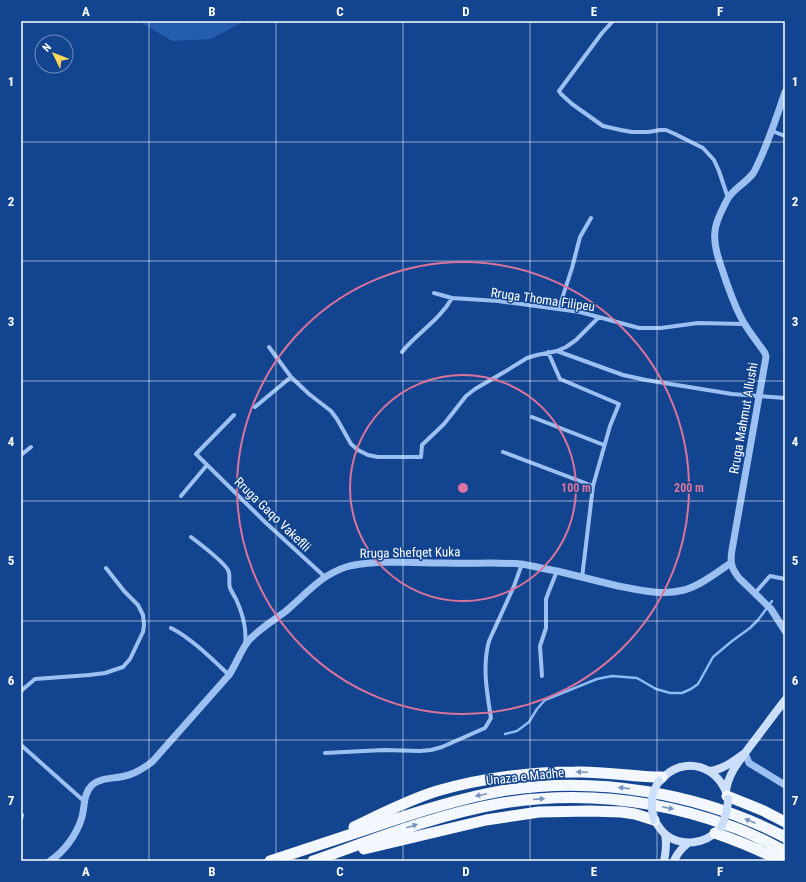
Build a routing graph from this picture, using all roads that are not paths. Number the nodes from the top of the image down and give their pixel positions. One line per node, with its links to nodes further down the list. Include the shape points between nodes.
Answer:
1 (613, 21): 5 (street, via 569,77 559,91 560,94 603,126 632,132 666,130 704,148 716,166)
2 (785, 92): 3 (street, Rruga Mahmut Allushi)
3 (772, 131): 4 (street); 5 (street, Rruga Mahmut Allushi, via 753,172)
4 (785, 136)
5 (728, 198): 11 (street, Rruga Mahmut Allushi, via 716,223 715,246 730,294)
6 (591, 218): 9 (street, via 580,237)
7 (434, 293): 8 (street, Rruga Thoma Filipeu)
8 (452, 298): 9 (street, Rruga Thoma Filipeu); 14 (street)
9 (558, 308): 10 (street, Rruga Thoma Filipeu)
10 (599, 317): 11 (street, Rruga Thoma Filipeu, via 650,329 698,323); 13 (street, via 576,340)
11 (744, 324): 17 (street, Rruga Mahmut Allushi, via 766,357)
12 (269, 347): 16 (street)
13 (557, 351): 15 (street); 17 (street, via 623,375 706,390)
14 (402, 352)
15 (548, 352): 16 (street, via 527,358 466,396 444,424 422,445 421,458 378,457 358,450 351,444 331,411); 22 (street, via 560,379 619,404)
16 (291, 377): 19 (street)
17 (759, 396): 18 (street); 30 (street, Rruga Mahmut Allushi)
18 (785, 398)
19 (255, 407)
20 (234, 415): 26 (street, Rruga Gaqo Vakeflli, via 196,454)
21 (532, 418): 22 (street)
22 (604, 445): 27 (street)
23 (31, 447): 25 (street)
24 (503, 452): 27 (street)
25 (21, 454)
26 (207, 465): 28 (street); 34 (street, Rruga Gaqo Vakeflli)
27 (593, 486): 35 (street)
28 (181, 496)
29 (191, 537): 40 (street, via 228,569 230,589 244,622)
30 (731, 563): 35 (street, Rruga Shefqet Kuka, via 694,586 673,592 643,591); 37 (street, via 734,572)
31 (522, 564): 33 (street, Rruga Shefqet Kuka); 34 (street, Rruga Shefqet Kuka, via 358,564); 47 (street, via 489,641 486,659 491,718 485,728 431,750)
32 (106, 568): 43 (street, via 143,615 143,632 130,659 123,667 105,673 35,679)
33 (557, 572): 35 (street, Rruga Shefqet Kuka); 42 (street, via 546,599 546,628 540,646)
34 (325, 577): 40 (street, Rruga Shefqet Kuka)
35 (582, 578)
36 (785, 579): 37 (street, via 770,576)
37 (755, 593): 39 (street, via 765,602)
38 (170, 628): 41 (street, via 204,652)
39 (785, 631)
40 (244, 646): 41 (street, Rruga Shefqet Kuka)
41 (229, 675): 52 (street, Rruga Shefqet Kuka, via 152,762 126,776 95,782 88,789)
42 (542, 676)
43 (21, 691)
44 (785, 700): 46 (main road)
45 (21, 745): 52 (street)
46 (747, 750): 48 (main road, via 724,767); 50 (street, via 750,763); 51 (main road, via 727,783)
47 (325, 753)
48 (709, 771): 49 (main road, via 698,767 682,767); 51 (main road, via 720,781)
49 (661, 779): 53 (main road, bridge, via 652,796); 59 (highway, one-way to 59, via 576,772 505,776 437,791 406,802)
50 (785, 785)
51 (727, 795): 54 (highway); 55 (main road, bridge, via 726,818)
52 (85, 802): 61 (street, Rruga Shefqet Kuka, via 79,826 73,837)
53 (654, 820): 56 (main road); 63 (highway, via 621,812 539,812 479,822)
54 (785, 822)
55 (715, 833): 58 (main road, via 702,841); 66 (highway)
56 (665, 834): 58 (main road); 64 (main road)
57 (785, 837): 59 (highway, Unaza e Madhe, one-way to 59, via 697,802 639,790 575,785 501,791 445,803)
58 (688, 843): 65 (main road)
59 (306, 849): 62 (highway, Unaza e Madhe)
60 (785, 851): 63 (highway, one-way to 60, via 428,821 473,809 504,803 569,798 637,802 690,813 731,826)
61 (50, 861)
62 (270, 861)
63 (314, 861)
64 (664, 861)
65 (674, 861)
66 (781, 861)

